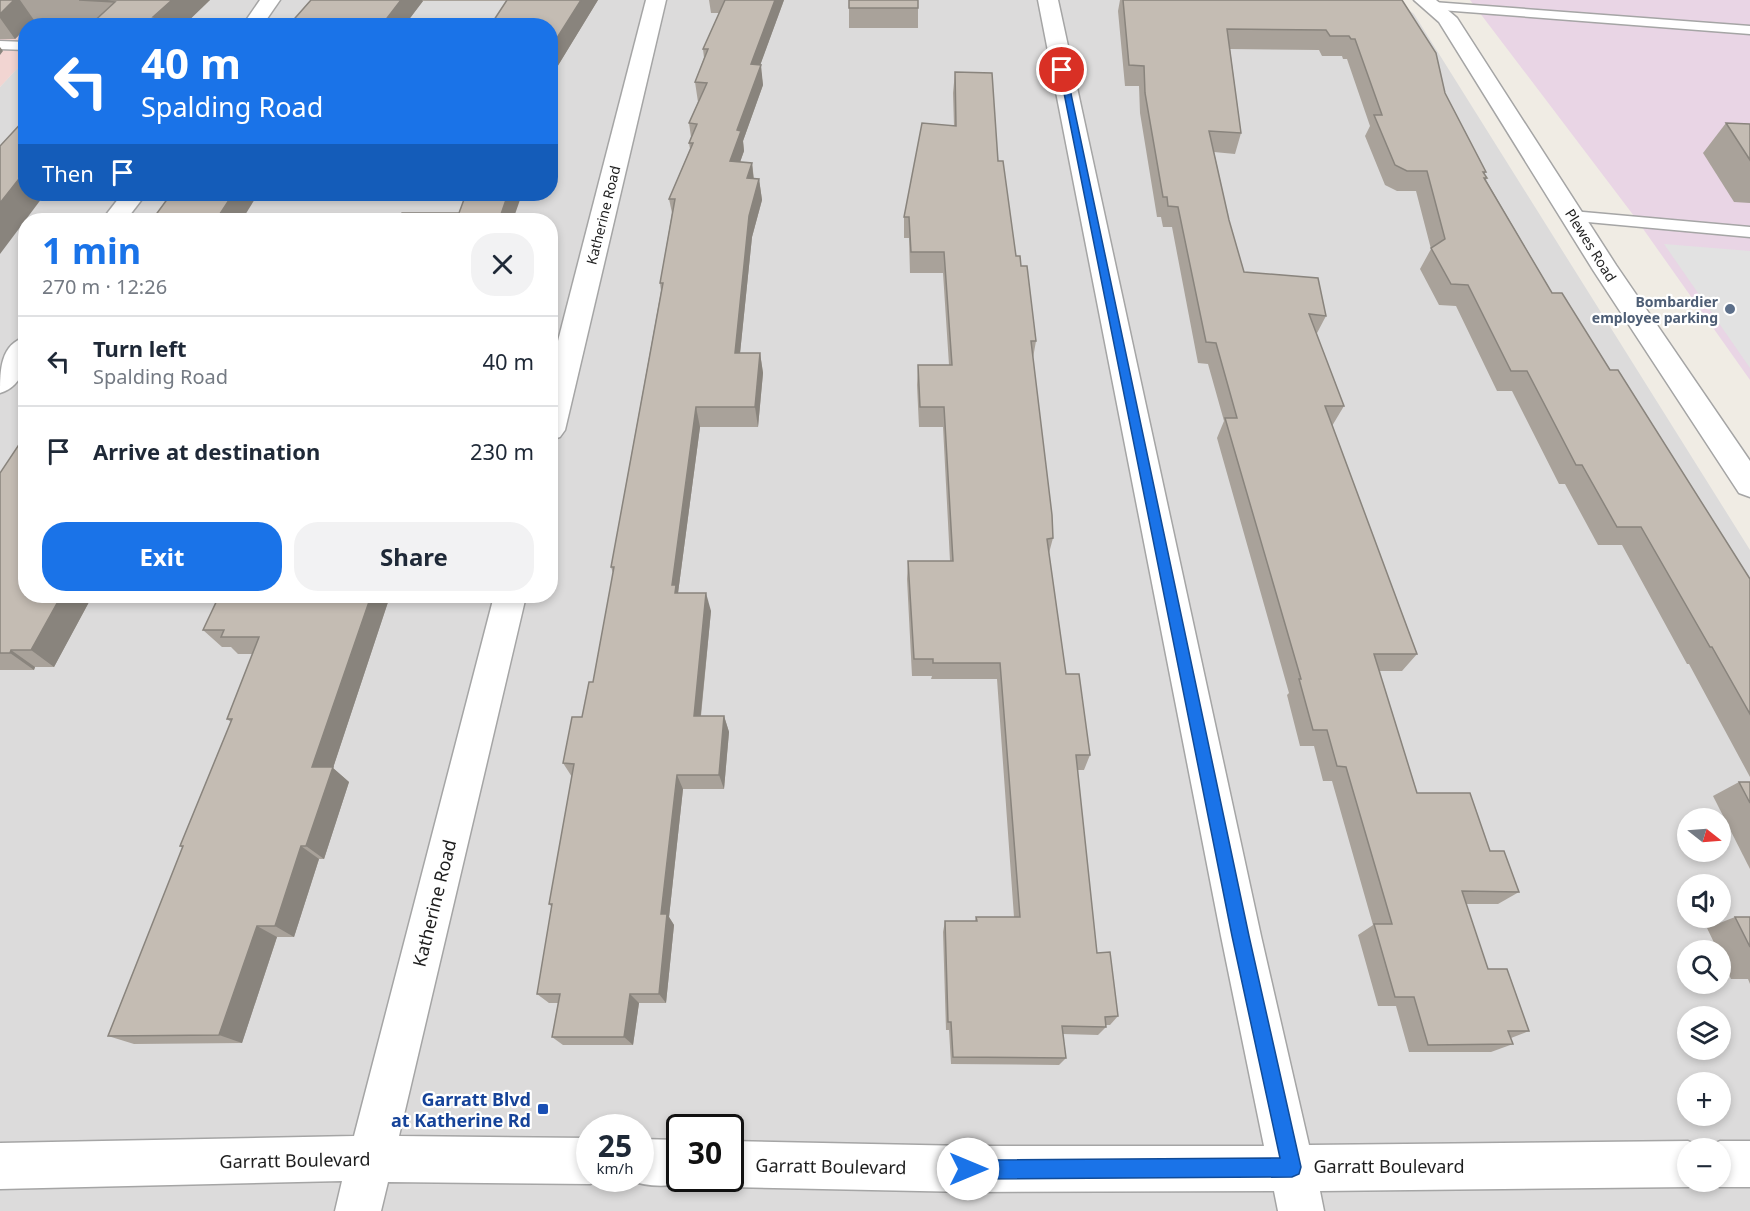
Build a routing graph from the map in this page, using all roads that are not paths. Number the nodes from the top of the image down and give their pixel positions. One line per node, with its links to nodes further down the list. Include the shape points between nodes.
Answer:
1 (270, 0): 5 (street)
2 (656, 0): 15 (street, Katherine Road)
3 (1048, 0): 25 (street)
4 (1428, 3): 6 (lane); 11 (street, Plewes Road, via 1447,18)
5 (258, 18)
6 (1750, 30)
7 (0, 45): 8 (lane)
8 (18, 46)
9 (129, 201): 10 (street)
10 (119, 213)
11 (1572, 216): 12 (lane); 16 (street, Plewes Road)
12 (1750, 232)
13 (18, 357): 14 (street)
14 (0, 382)
15 (558, 398)
16 (1750, 485)
17 (508, 603): 18 (street, Katherine Road)
18 (372, 1159): 19 (street, Garratt Boulevard); 24 (street, Garratt Boulevard); 26 (street, Katherine Road)
19 (576, 1161)
20 (744, 1164): 25 (street, Garratt Boulevard, via 968,1169)
21 (1677, 1164): 25 (street, Garratt Boulevard)
22 (1731, 1164): 23 (street)
23 (1750, 1164)
24 (0, 1166)
25 (1292, 1167): 27 (street)
26 (358, 1211)
27 (1301, 1211)

